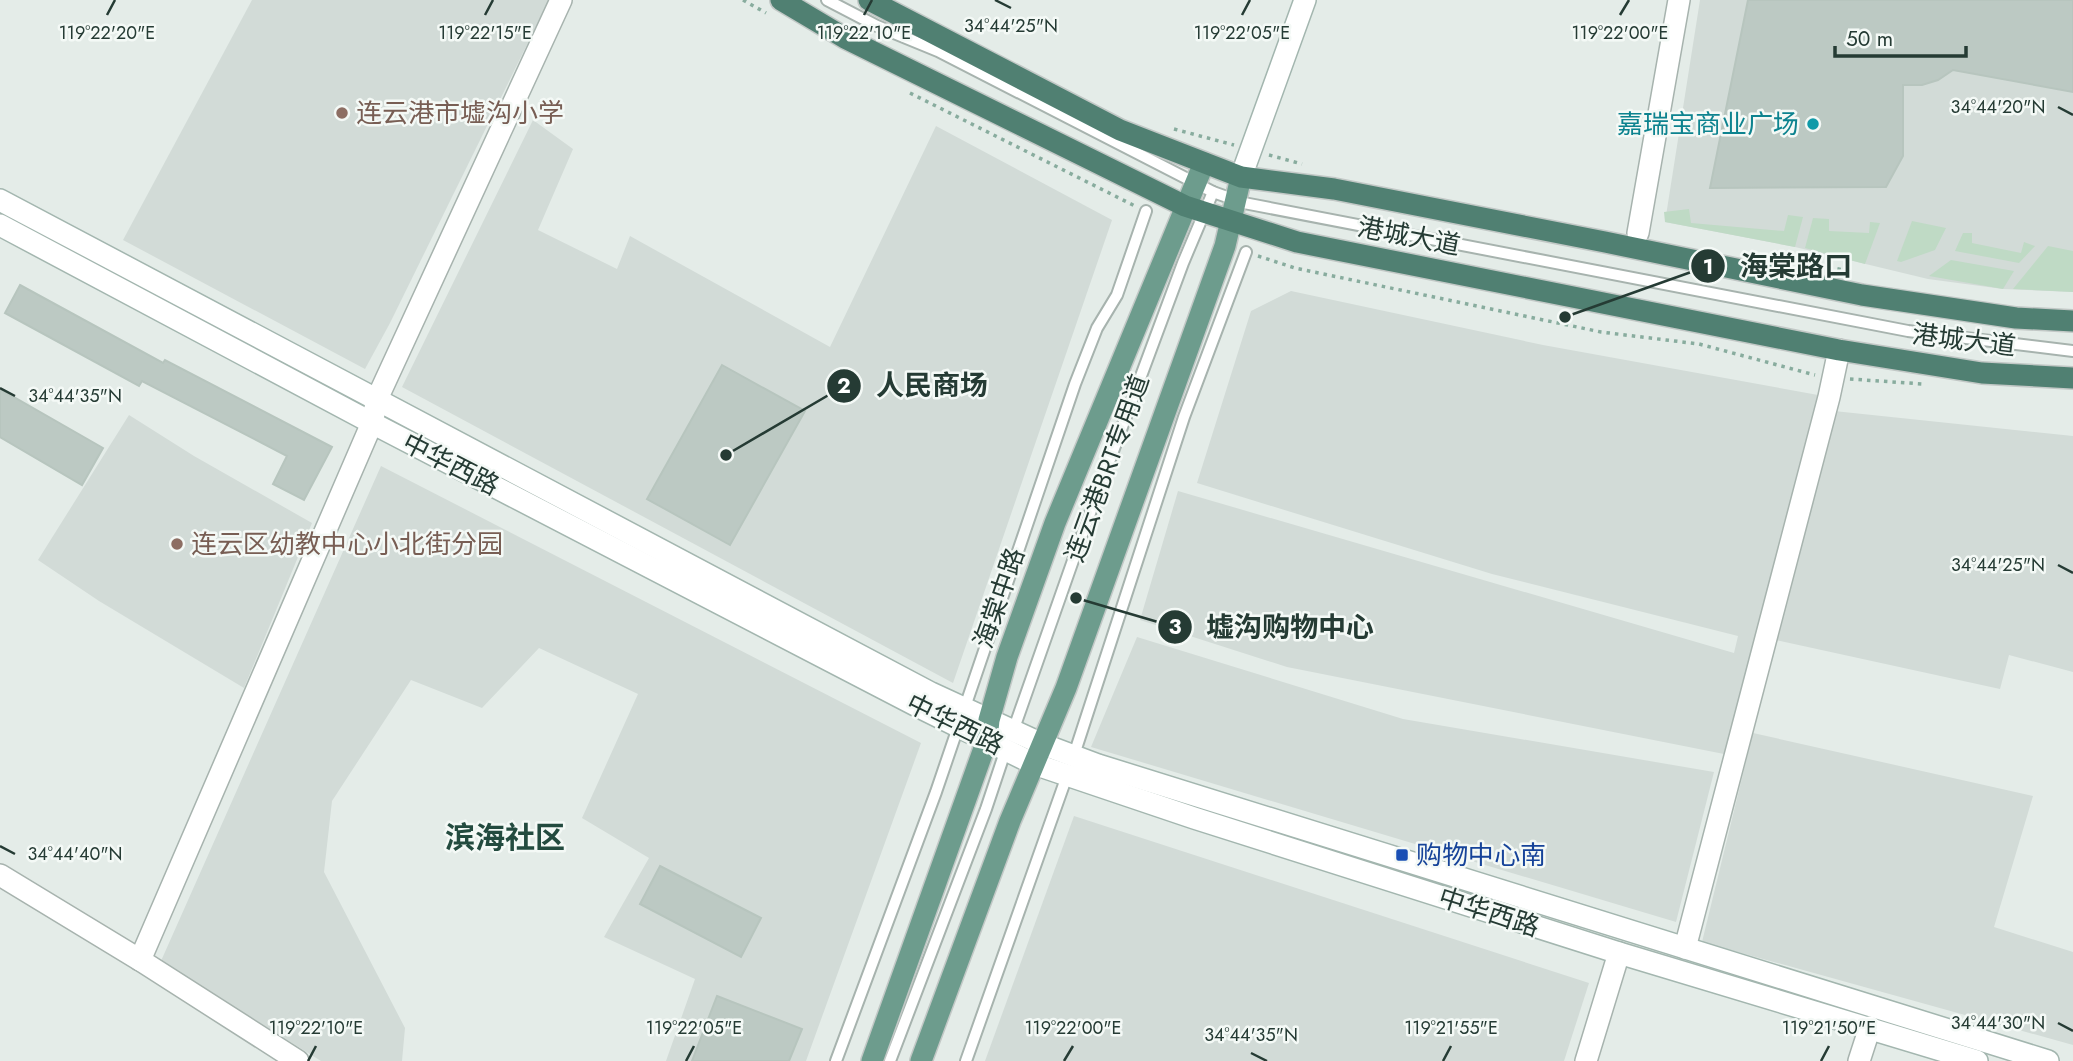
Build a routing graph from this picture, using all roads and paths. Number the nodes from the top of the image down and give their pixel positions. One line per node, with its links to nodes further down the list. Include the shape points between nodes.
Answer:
1 (561, 0): 26 (main road)
2 (781, 0): 14 (highway, 港城大道, via 845,37)
3 (827, 0): 12 (lane)
4 (869, 0): 9 (highway, 港城大道, via 1120,130)
5 (1305, 0): 8 (main road)
6 (1679, 0): 18 (main road)
7 (1170, 128): 8 (path)
8 (1251, 150): 10 (path); 11 (main road)
9 (1204, 163): 11 (highway, 港城大道); 12 (main road, 海棠中路)
10 (1303, 164)
11 (1241, 177): 16 (main road); 22 (highway, 港城大道, via 1335,189 1862,295)
12 (1204, 188): 14 (main road, 海棠中路); 16 (lane)
13 (0, 200): 26 (main road)
14 (1195, 209): 16 (highway, 港城大道); 29 (main road, 海棠中路, via 1055,523 1007,657); 30 (lane, 连云港BRT专用道, via 1178,276)
15 (1146, 211): 28 (lane, via 1117,295 1097,328 1075,384)
16 (1234, 211): 23 (highway, 港城大道, via 1297,242); 24 (lane, via 1908,331); 31 (main road, via 1071,676)
17 (0, 225): 27 (main road, 中华西路)
18 (1638, 233)
19 (1246, 252): 32 (lane, via 1185,417)
20 (1794, 260): 21 (path)
21 (1845, 271)
22 (2073, 321)
23 (1839, 350): 25 (highway, 港城大道, via 1982,373); 34 (main road)
24 (2073, 351)
25 (2073, 378)
26 (377, 399): 27 (main road); 28 (main road, via 919,686)
27 (372, 423): 28 (main road, 中华西路); 36 (main road)
28 (961, 717): 29 (main road, 中华西路); 39 (lane)
29 (988, 730): 30 (main road, 中华西路); 40 (main road, 海棠中路)
30 (1009, 740): 31 (main road, 中华西路); 41 (lane, 连云港BRT专用道)
31 (1038, 754): 32 (main road, 中华西路); 42 (main road)
32 (1071, 766): 34 (main road); 35 (main road, 中华西路, via 1181,814); 43 (lane)
33 (0, 875): 36 (main road)
34 (1685, 948): 47 (main road)
35 (1619, 953): 37 (main road, 中华西路); 44 (main road)
36 (141, 960): 38 (main road)
37 (1870, 1027): 45 (main road); 46 (main road, 中华西路)
38 (298, 1061)
39 (836, 1061)
40 (872, 1061)
41 (890, 1061)
42 (920, 1061)
43 (966, 1061)
44 (1586, 1061)
45 (1859, 1061)
46 (1977, 1061)
47 (2048, 1061)

